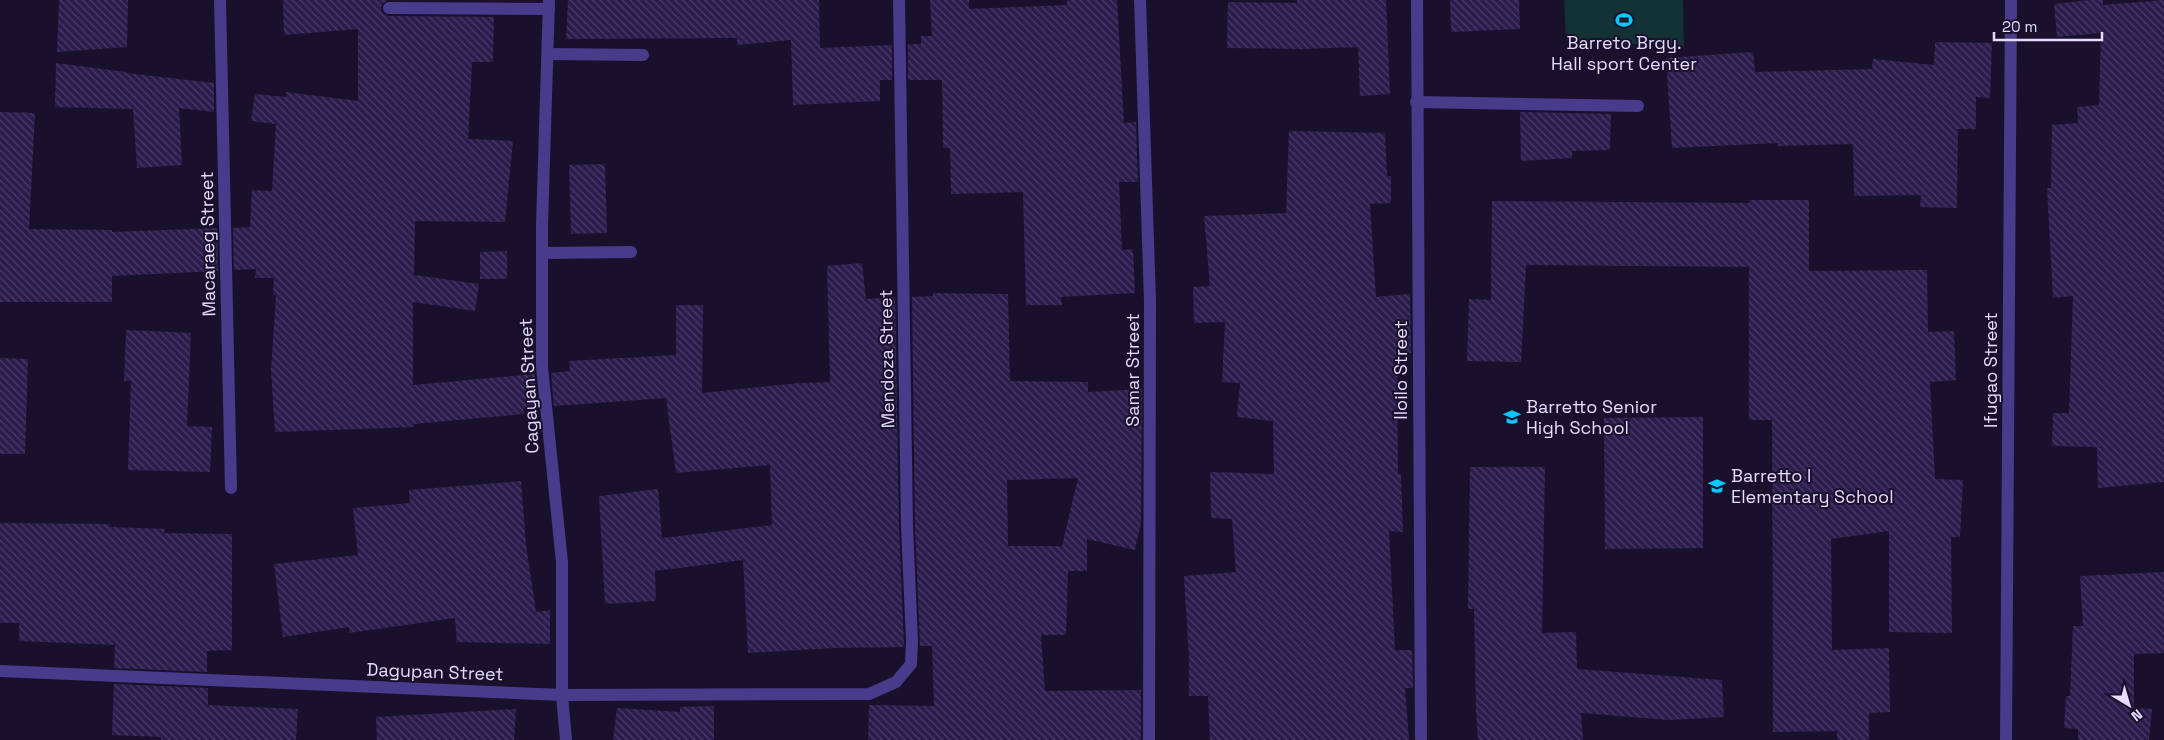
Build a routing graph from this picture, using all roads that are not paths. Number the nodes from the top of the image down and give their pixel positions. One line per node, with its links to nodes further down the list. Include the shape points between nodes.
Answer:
1 (220, 0): 14 (street, Macaraeg Street)
2 (899, 0): 16 (street, Mendoza Street, via 907,526 912,641 911,664 896,682)
3 (1140, 0): 19 (street, Samar Street, via 1150,301)
4 (1417, 0): 10 (street, Iloilo Street)
5 (2011, 0): 21 (street, Ifugao Street)
6 (549, 4): 7 (street); 8 (street, Cagayan Street)
7 (388, 8)
8 (548, 54): 9 (street); 12 (street, Cagayan Street)
9 (643, 55)
10 (1416, 102): 11 (street); 20 (street, Iloilo Street)
11 (1638, 106)
12 (543, 252): 13 (street); 17 (street, Cagayan Street, via 542,367 562,562)
13 (631, 252)
14 (231, 488)
15 (0, 671): 17 (street, Dagupan Street)
16 (869, 694): 17 (street, Dagupan Street)
17 (562, 695): 18 (street, Cagayan Street)
18 (566, 740)
19 (1148, 740)
20 (1421, 740)
21 (2006, 740)

